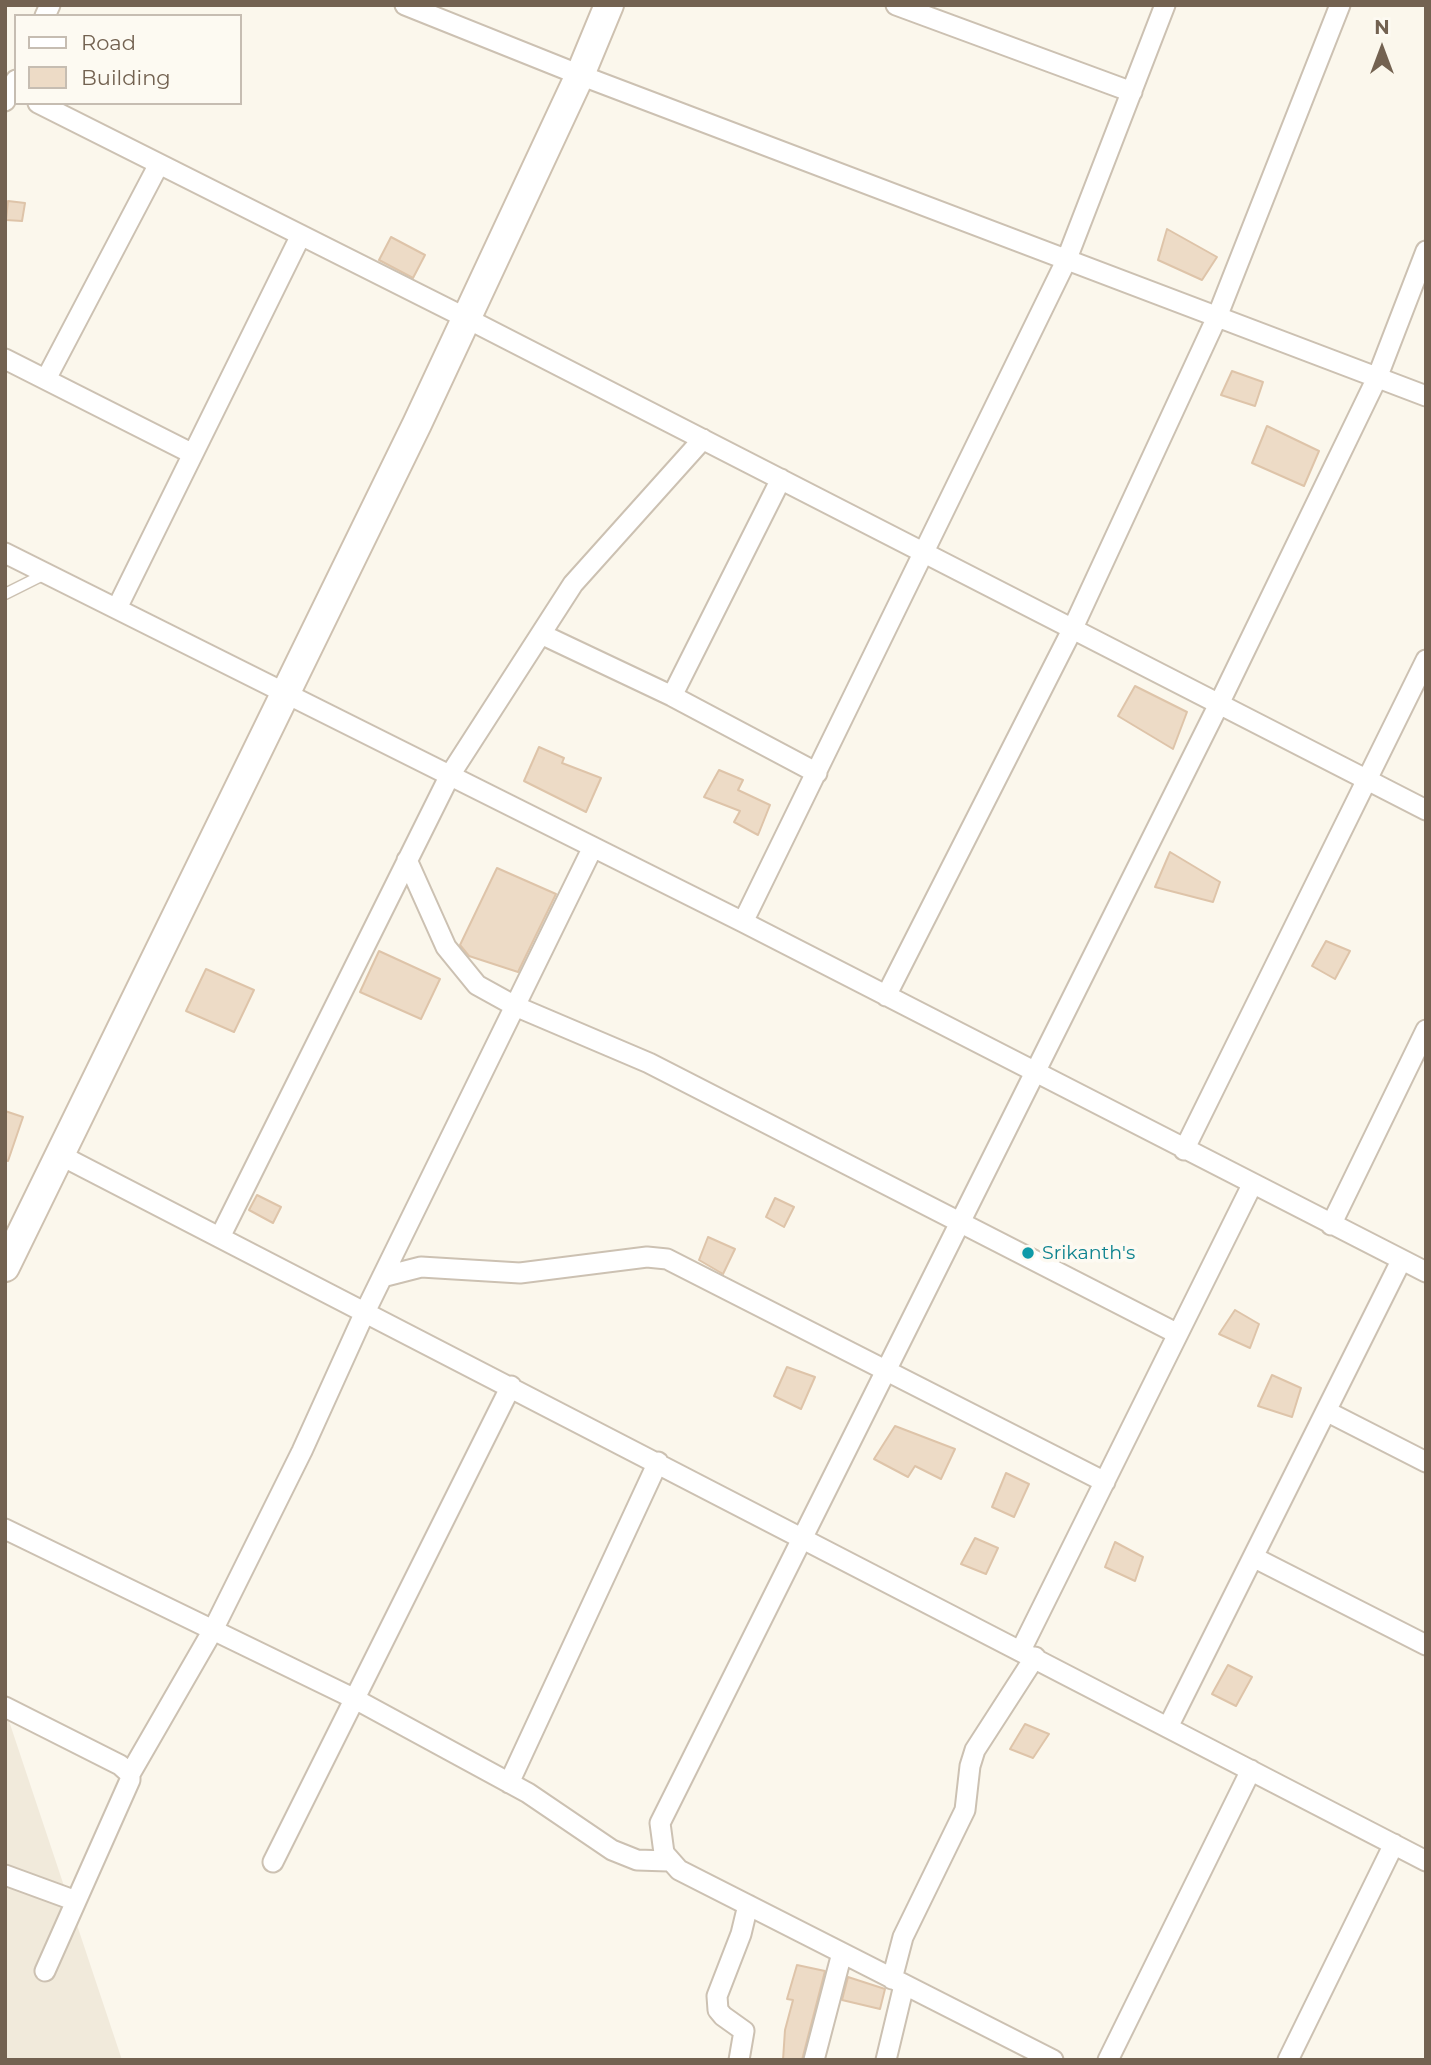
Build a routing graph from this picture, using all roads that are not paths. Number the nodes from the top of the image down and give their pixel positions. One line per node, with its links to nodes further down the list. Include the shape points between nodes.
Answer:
1 (405, 5): 6 (street)
2 (609, 5): 6 (main road)
3 (896, 5): 7 (street)
4 (1165, 5): 7 (street)
5 (1340, 5): 13 (street)
6 (580, 75): 12 (street); 14 (main road)
7 (1132, 92): 12 (street)
8 (42, 105): 9 (street)
9 (159, 164): 10 (street); 17 (street)
10 (301, 235): 14 (street); 20 (street)
11 (1426, 251): 16 (street)
12 (1066, 261): 13 (street); 23 (street)
13 (1217, 317): 16 (street); 27 (street)
14 (467, 318): 19 (street); 30 (main road)
15 (5, 359): 17 (street)
16 (1377, 378): 18 (street); 32 (street)
17 (46, 379): 20 (street)
18 (1426, 396)
19 (704, 439): 21 (street); 28 (street, via 583,572)
20 (193, 454): 26 (street)
21 (781, 479): 23 (street); 31 (street)
22 (5, 553): 24 (street)
23 (926, 553): 27 (street); 33 (street)
24 (46, 573): 25 (lane); 26 (street)
25 (5, 594)
26 (117, 608): 30 (street)
27 (1072, 630): 32 (street); 40 (street)
28 (541, 634): 31 (street); 34 (street)
29 (1426, 660): 35 (street)
30 (284, 692): 34 (street); 45 (main road)
31 (672, 696): 33 (street)
32 (1218, 706): 35 (street); 43 (street)
33 (817, 774): 39 (street)
34 (450, 775): 37 (street); 38 (street)
35 (1367, 780): 36 (street); 44 (street)
36 (1426, 810)
37 (593, 847): 39 (street); 41 (street)
38 (407, 860): 41 (street, via 453,958 477,985); 49 (street)
39 (743, 922): 40 (street)
40 (886, 996): 43 (street)
41 (515, 1006): 47 (street, via 649,1063); 53 (street)
42 (1426, 1030): 48 (street)
43 (1037, 1073): 44 (street); 47 (street)
44 (1184, 1150): 46 (street)
45 (62, 1156): 49 (street); 51 (main road)
46 (1252, 1185): 48 (street); 55 (street)
47 (961, 1223): 55 (street); 56 (street)
48 (1331, 1225): 50 (street)
49 (220, 1237): 54 (street)
50 (1401, 1261): 52 (street); 58 (street)
51 (5, 1267)
52 (1426, 1272)
53 (382, 1277): 54 (street); 56 (street, via 421,1267 520,1273 656,1257 679,1263)
54 (365, 1312): 57 (street); 65 (street)
55 (1178, 1335): 61 (street)
56 (887, 1369): 61 (street); 63 (street)
57 (511, 1387): 59 (street); 68 (street)
58 (1326, 1411): 60 (street); 64 (street)
59 (658, 1462): 63 (street); 73 (street)
60 (1426, 1462)
61 (1105, 1482): 67 (street)
62 (5, 1529): 65 (street)
63 (803, 1536): 67 (street); 75 (street, via 663,1813 660,1841)
64 (1253, 1557): 66 (street); 70 (street)
65 (213, 1630): 68 (street); 72 (street)
66 (1426, 1645)
67 (1028, 1654): 70 (street); 83 (street, via 975,1749 965,1810 903,1937)
68 (355, 1699): 73 (street); 77 (street)
69 (5, 1707): 72 (street)
70 (1168, 1727): 71 (street)
71 (1251, 1770): 74 (street); 88 (street)
72 (130, 1774): 79 (street)
73 (509, 1783): 75 (street, via 612,1850 637,1860)
74 (1394, 1844): 76 (street); 89 (street)
75 (668, 1861): 80 (street)
76 (1426, 1861)
77 (274, 1862)
78 (5, 1875): 79 (street)
79 (76, 1901): 82 (street)
80 (748, 1905): 81 (street); 84 (street, via 717,1996 718,2010 744,2031)
81 (842, 1953): 83 (street); 85 (street)
82 (45, 1971)
83 (898, 1982): 86 (street); 87 (street)
84 (739, 2060)
85 (814, 2060)
86 (886, 2060)
87 (1053, 2060)
88 (1108, 2060)
89 (1288, 2060)

